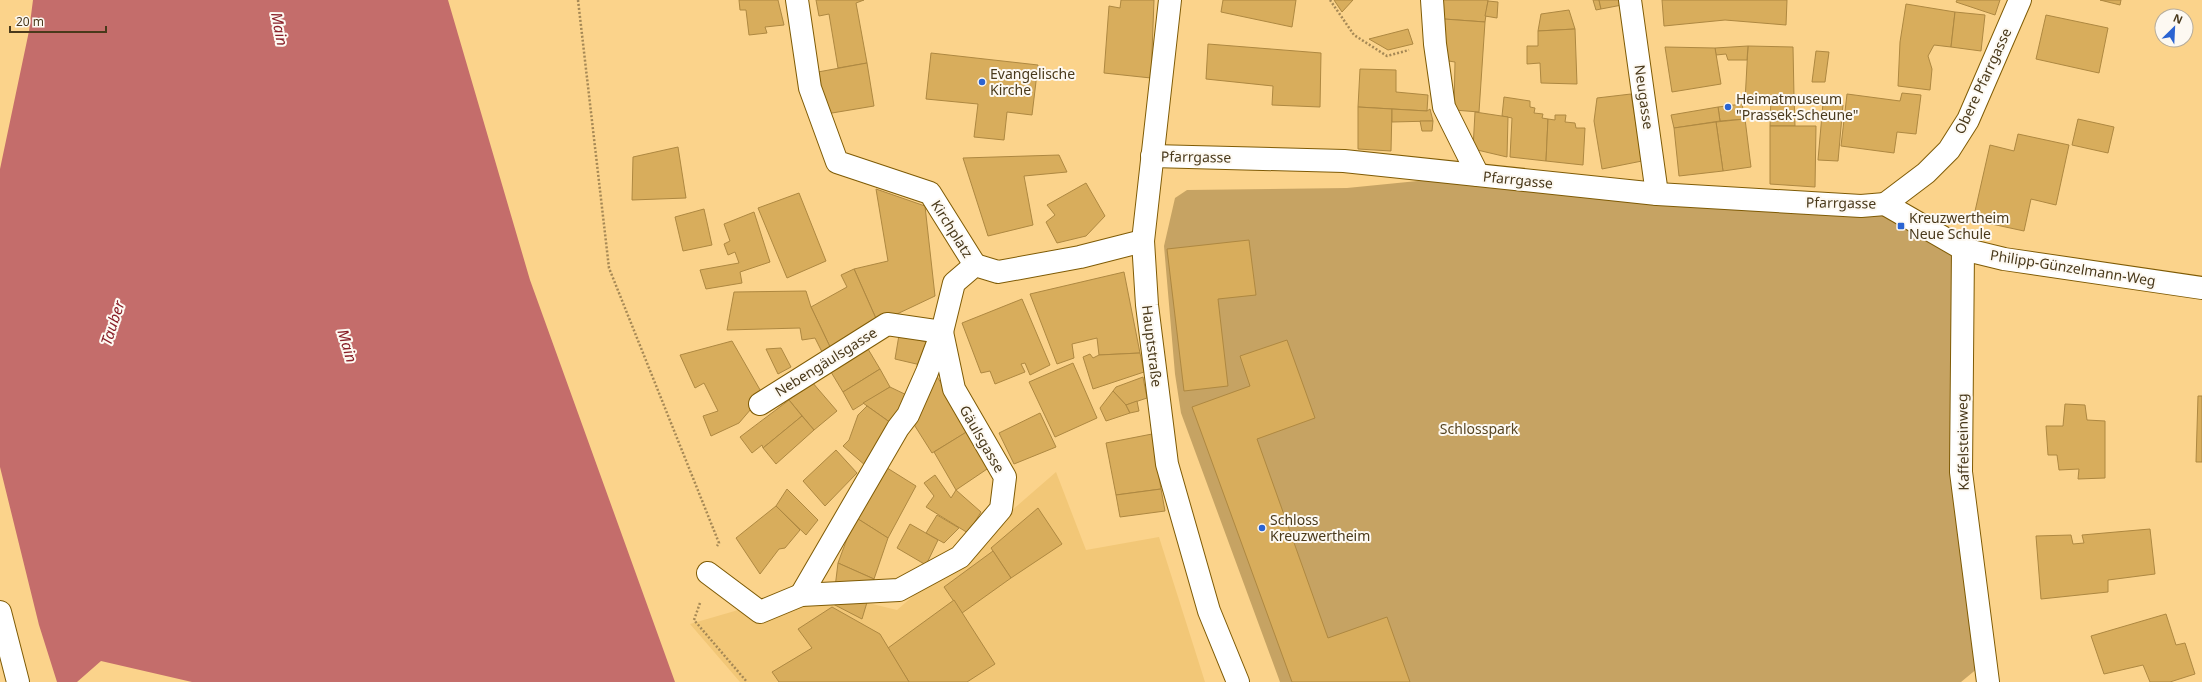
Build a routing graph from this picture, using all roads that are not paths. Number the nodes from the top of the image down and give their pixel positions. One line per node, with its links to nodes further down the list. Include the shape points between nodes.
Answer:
1 (797, 0): 12 (street, Kirchplatz, via 810,88 837,162 930,193)
2 (1170, 0): 6 (street, Hauptstraße)
3 (1432, 0): 7 (street, via 1444,107)
4 (1630, 0): 8 (street, Neugasse)
5 (2020, 0): 9 (street, Obere Pfarrgasse, via 1968,120 1949,150 1926,173)
6 (1152, 156): 7 (street, Pfarrgasse, via 1344,161); 10 (street, Hauptstraße)
7 (1478, 175): 8 (street, Pfarrgasse)
8 (1657, 194): 9 (street, Pfarrgasse, via 1861,206)
9 (1885, 204): 11 (street, Philipp-Günzelmann-Weg)
10 (1142, 241): 12 (street, via 1080,257 998,272); 20 (street, Hauptstraße, via 1147,305 1168,464 1209,611)
11 (1963, 249): 13 (street, Philipp-Günzelmann-Weg, via 2004,259); 21 (street, Kaffelsteinweg, via 1961,472)
12 (975, 265): 14 (street, Gäulsgasse, via 954,284)
13 (2202, 288)
14 (942, 332): 15 (street, Nebengäulsgasse, via 887,324); 17 (street, Gäulsgasse, via 908,415); 17 (street, Gäulsgasse, via 954,389 1004,477 1001,509 960,557 899,590)
15 (760, 404)
16 (708, 573): 17 (street, Gäulsgasse, via 760,612)
17 (801, 595)
18 (0, 612): 19 (street)
19 (18, 682)
20 (1238, 682)
21 (1988, 682)

